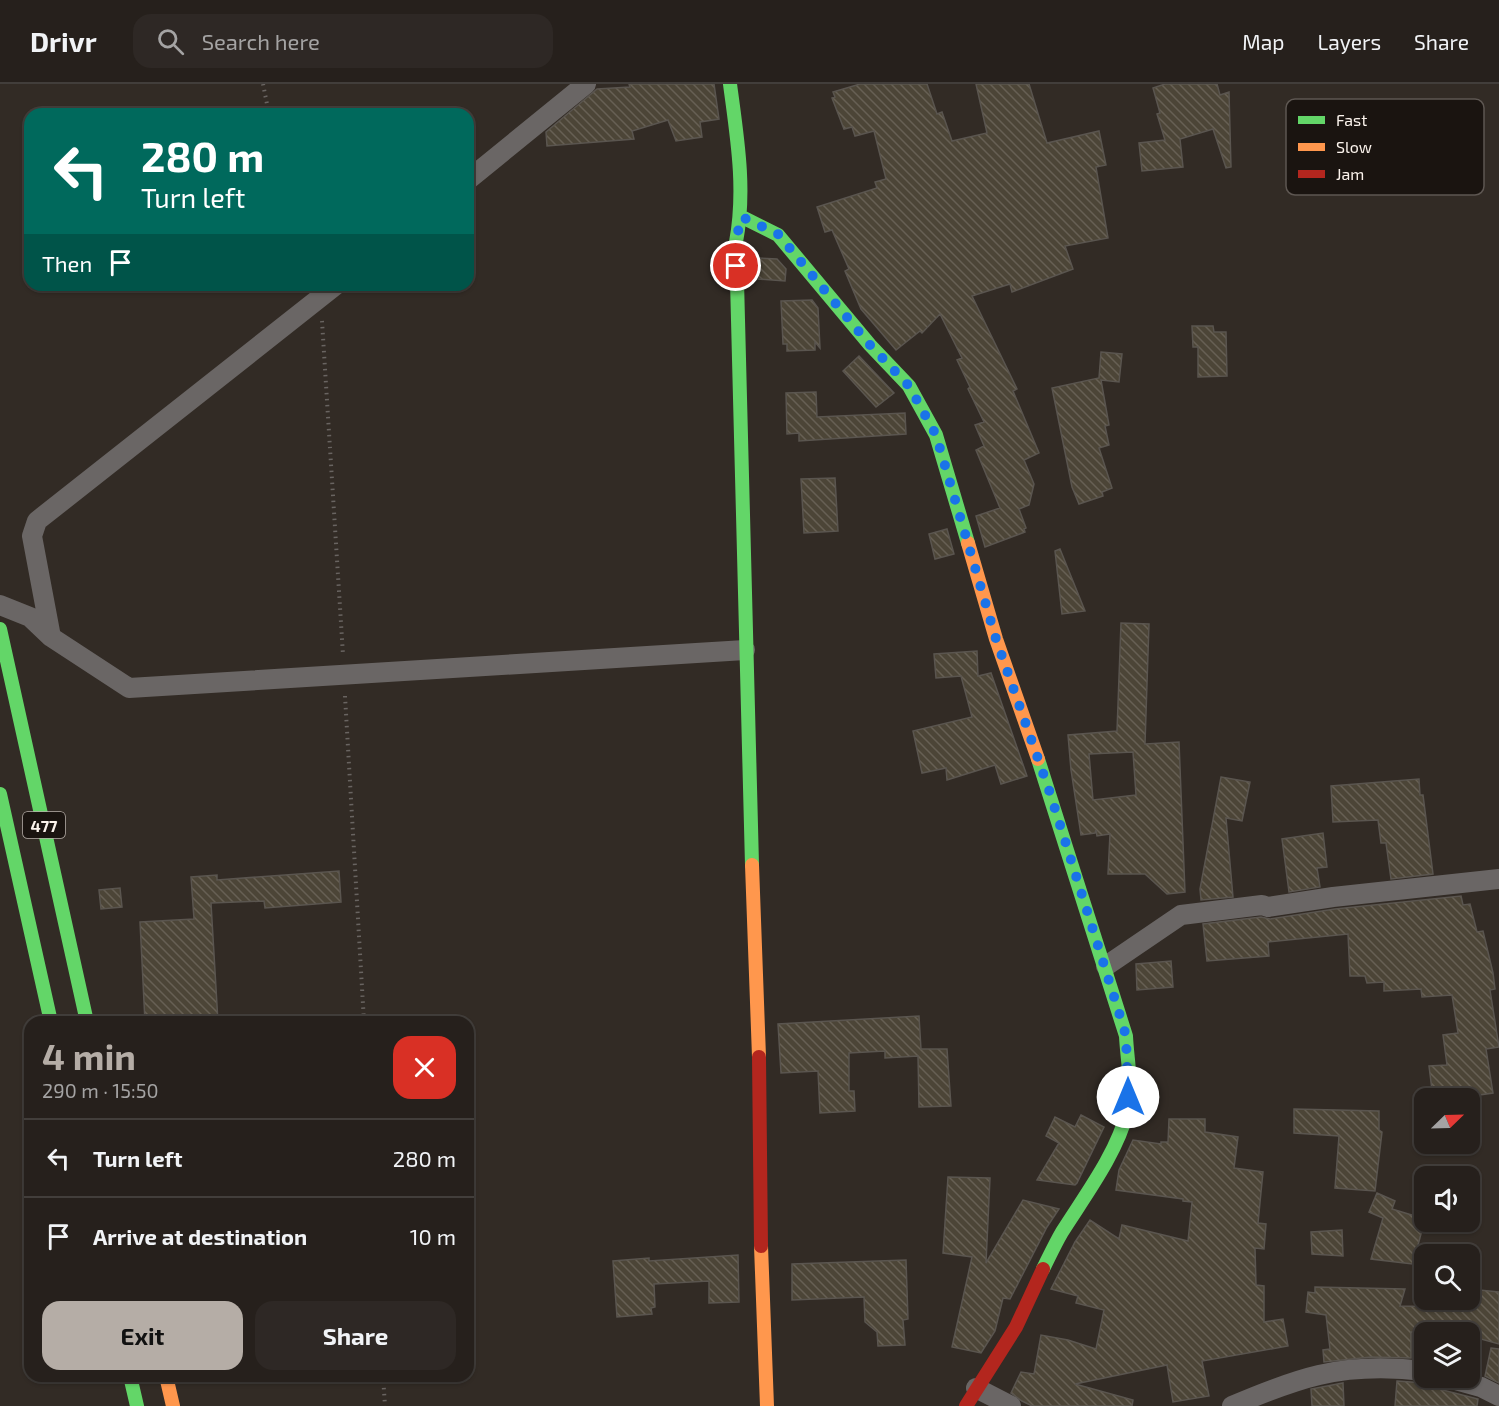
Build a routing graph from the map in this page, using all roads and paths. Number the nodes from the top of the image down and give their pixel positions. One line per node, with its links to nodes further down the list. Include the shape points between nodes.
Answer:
1 (263, 84): 4 (path)
2 (586, 84): 5 (street)
3 (730, 84): 6 (main road)
4 (268, 108)
5 (474, 175)
6 (742, 217): 12 (main road, via 735,242); 16 (main road, via 778,234 909,386 936,435 996,639)
7 (328, 291): 8 (street)
8 (316, 301): 11 (street, via 37,521 32,536); 13 (path, via 322,315)
9 (0, 605): 11 (street, via 30,618)
10 (0, 629): 18 (main road, 477)
11 (51, 637): 13 (street, via 129,688)
12 (745, 650): 13 (street); 31 (main road)
13 (344, 674): 19 (path)
14 (0, 794): 17 (main road, 477)
15 (1499, 879): 16 (street, via 1181,915)
16 (1106, 966): 24 (main road, via 1126,1036 1128,1109 1110,1154 1061,1234 1016,1327)
17 (50, 1016)
18 (86, 1016)
19 (363, 1016)
20 (1414, 1370): 34 (street, via 1369,1368 1320,1374)
21 (131, 1382): 28 (main road)
22 (167, 1382): 29 (main road)
23 (383, 1382): 30 (path)
24 (976, 1388): 32 (main road); 33 (street)
25 (1463, 1388): 27 (street)
26 (1499, 1396): 27 (street)
27 (1478, 1397)
28 (137, 1406)
29 (173, 1406)
30 (385, 1406)
31 (767, 1406)
32 (966, 1406)
33 (1011, 1406)
34 (1232, 1406)

